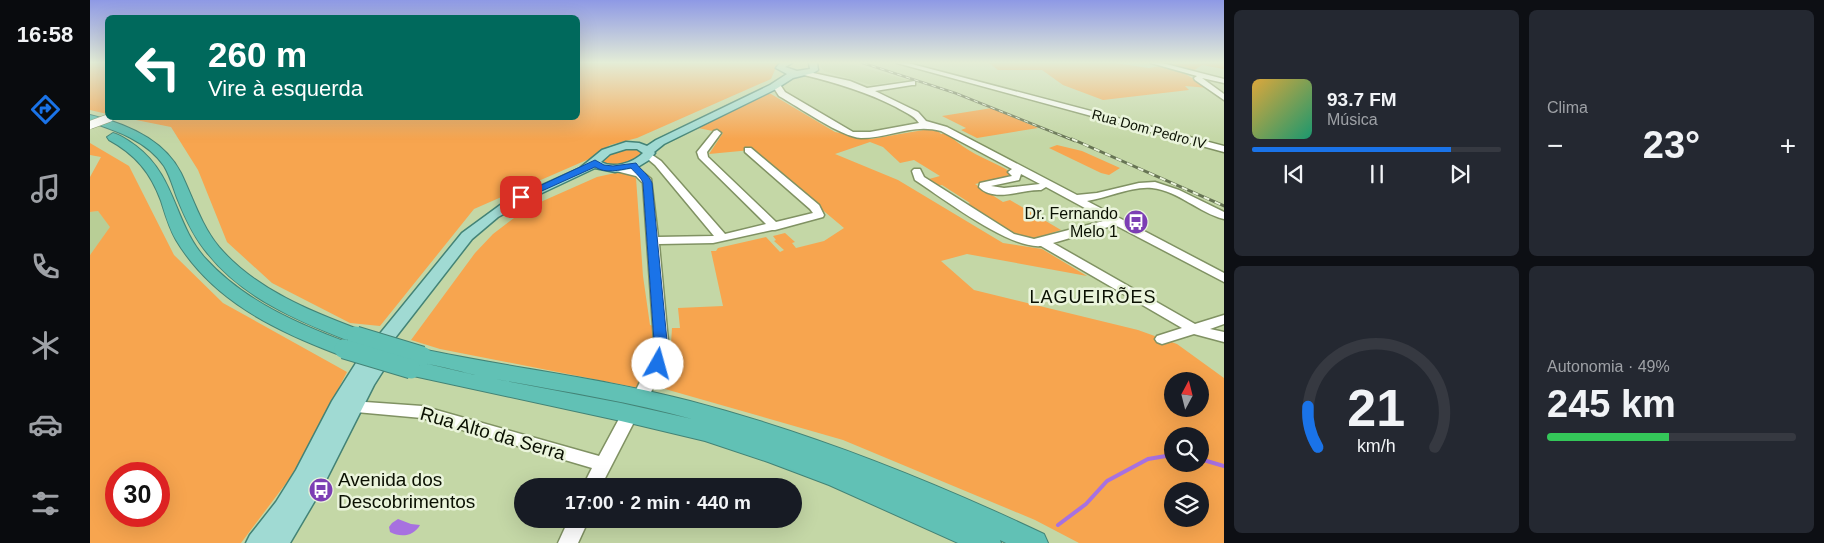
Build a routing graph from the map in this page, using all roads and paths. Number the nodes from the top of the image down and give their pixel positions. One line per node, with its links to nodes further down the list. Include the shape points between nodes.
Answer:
1 (861, 88): 10 (street, via 893,102)
2 (875, 88): 6 (street)
3 (995, 88): 16 (street, Rua Dom Pedro IV)
4 (1212, 88): 7 (street)
5 (768, 89): 10 (street, via 847,132 866,134); 15 (main road); 18 (main road, via 660,142)
6 (870, 89): 11 (street)
7 (1224, 98)
8 (90, 118): 37 (highway, via 126,131 159,152 220,259 278,303)
9 (105, 120): 12 (street, bridge)
10 (919, 122): 11 (street)
11 (934, 123): 14 (street); 23 (street)
12 (90, 126): 37 (highway, via 143,156 164,189 183,239 198,261 220,283 252,307 308,336)
13 (717, 133): 27 (street, via 702,152 704,158)
14 (954, 134): 21 (street, via 957,142); 24 (street)
15 (636, 146): 18 (main road); 19 (main road, via 623,147 597,158)
16 (1224, 149)
17 (748, 150): 27 (street, via 814,207 819,215)
18 (642, 161): 19 (main road); 28 (street, via 660,166); 29 (street, via 648,183)
19 (607, 167): 40 (main road, via 530,198 484,230 464,251)
20 (918, 171): 30 (street, via 919,178 1010,236 1033,243)
21 (1013, 172): 22 (street); 22 (street, via 1017,175 1015,178 984,187 995,192 1026,186)
22 (1041, 187): 24 (street, via 1072,203)
23 (1079, 198): 24 (street); 31 (street)
24 (1092, 203): 25 (street, via 1152,185); 26 (street)
25 (1224, 216)
26 (1116, 221): 30 (street); 32 (street)
27 (775, 227): 28 (street)
28 (722, 238): 29 (street)
29 (652, 241): 39 (street, via 661,341 658,364)
30 (1043, 242): 34 (street)
31 (1224, 274)
32 (1224, 278)
33 (1224, 319): 34 (street)
34 (1194, 329): 35 (street); 36 (street)
35 (1224, 337)
36 (1162, 339)
37 (350, 342): 38 (highway, bridge)
38 (416, 362): 48 (highway, via 463,381 594,407 745,444 822,470); 49 (highway, via 473,368 634,398 771,434 834,455 904,484)
39 (644, 390)
40 (345, 407): 42 (street, Rua Alto da Serra, via 422,412); 45 (main road, via 284,509); 46 (main road, via 317,478)
41 (626, 422): 42 (street)
42 (603, 464): 43 (street)
43 (596, 478)
44 (575, 528): 47 (street)
45 (258, 543)
46 (276, 543)
47 (568, 543)
48 (987, 543)
49 (1034, 543)

